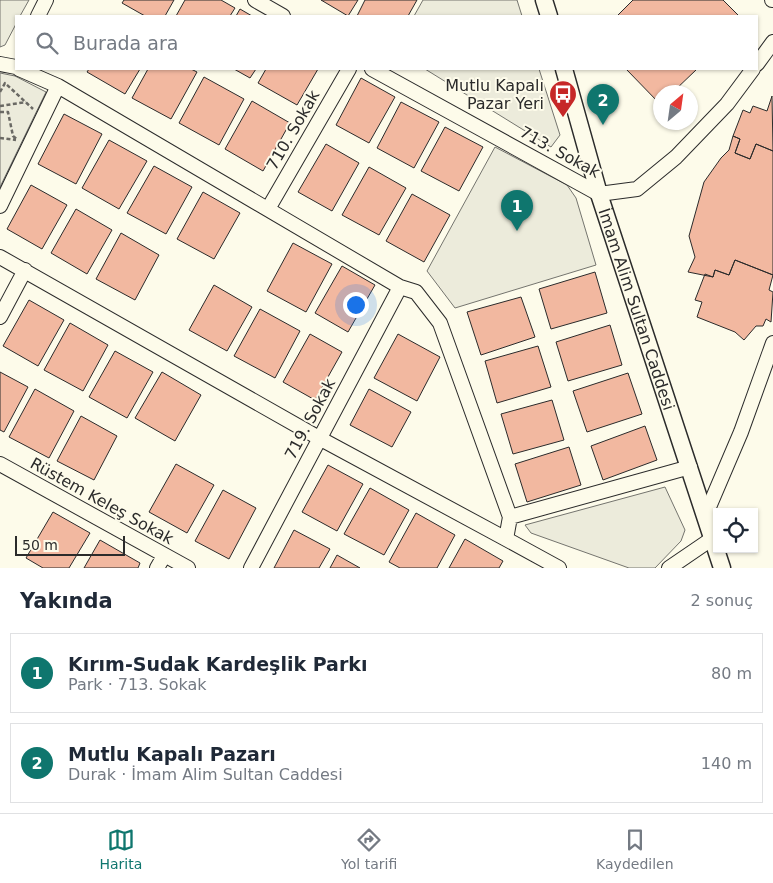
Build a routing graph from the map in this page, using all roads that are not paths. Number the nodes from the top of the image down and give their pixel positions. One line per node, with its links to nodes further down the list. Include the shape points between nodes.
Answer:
1 (46, 0): 4 (street)
2 (255, 0): 5 (street)
3 (544, 0): 6 (street)
4 (38, 15)
5 (281, 15)
6 (549, 15)
7 (773, 42): 8 (street)
8 (758, 63)
9 (0, 64): 10 (street)
10 (15, 67)
11 (23, 70): 16 (street)
12 (348, 70): 19 (street, 710. Sokak)
13 (374, 70): 17 (street, 713. Sokak)
14 (564, 70): 17 (street, İmam Alim Sultan Caddesi)
15 (753, 70): 17 (street, via 727,104 670,162 637,189)
16 (58, 86): 18 (street); 19 (street)
17 (599, 194): 27 (street, İmam Alim Sultan Caddesi)
18 (0, 206)
19 (268, 209): 22 (street)
20 (0, 257): 21 (street)
21 (25, 270): 23 (street); 25 (street)
22 (400, 287): 25 (street, 719. Sokak); 29 (street, via 416,292 440,323)
23 (0, 317)
24 (773, 343): 28 (street, via 741,432)
25 (319, 438): 31 (street); 36 (street, 719. Sokak)
26 (0, 464): 34 (street, Rüstem Keleş Sokak)
27 (690, 468): 28 (street, İmam Alim Sultan Caddesi); 29 (street)
28 (706, 514): 30 (street, İmam Alim Sultan Caddesi)
29 (510, 517): 31 (street)
30 (713, 535)
31 (506, 539): 37 (street)
32 (713, 539): 38 (street)
33 (718, 553): 39 (street, İmam Alim Sultan Caddesi)
34 (161, 562): 35 (street, Rüstem Keleş Sokak)
35 (188, 568)
36 (251, 568)
37 (559, 568)
38 (669, 568)
39 (722, 568)

